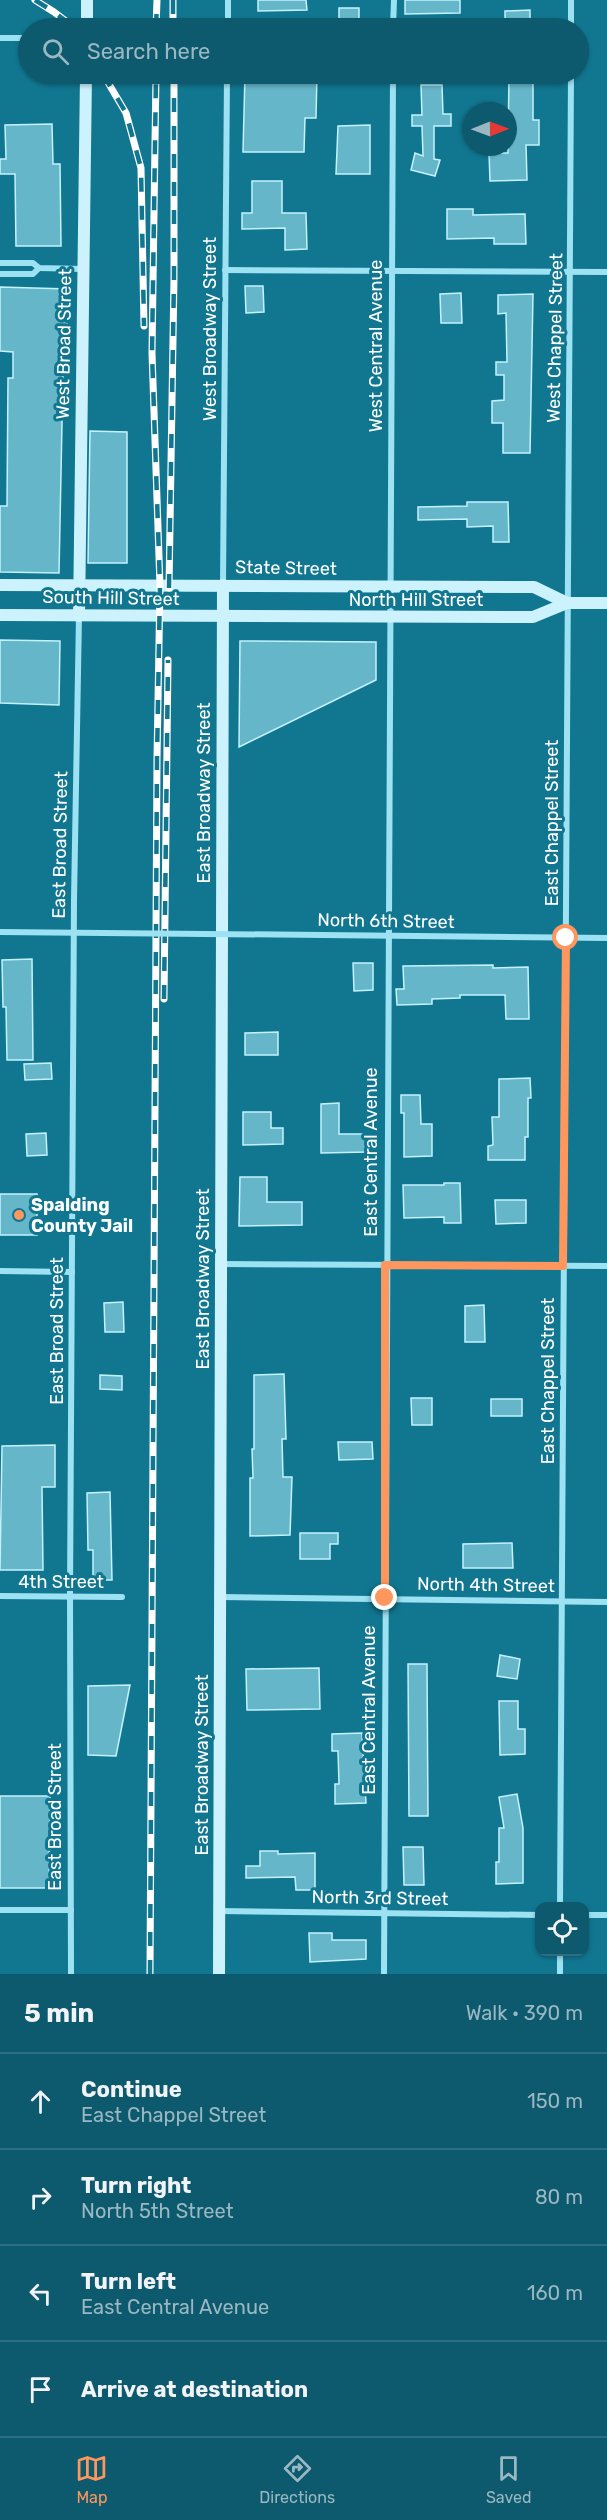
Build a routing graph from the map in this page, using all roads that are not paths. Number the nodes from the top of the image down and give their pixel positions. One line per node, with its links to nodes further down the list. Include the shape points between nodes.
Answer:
1 (87, 0): 5 (main road)
2 (228, 0): 6 (street)
3 (393, 0): 7 (street)
4 (571, 0): 8 (street)
5 (87, 18)
6 (228, 18)
7 (393, 18)
8 (571, 18)
9 (0, 38): 10 (street)
10 (18, 38)
11 (86, 84): 17 (main road, West Broad Street)
12 (227, 84): 18 (street, West Broadway Street)
13 (393, 84): 19 (street, West Central Avenue)
14 (571, 84): 20 (street, West Chappel Street)
15 (0, 263): 16 (street, via 33,263)
16 (39, 268): 17 (street); 22 (street, via 33,274)
17 (83, 269): 24 (main road, West Broad Street)
18 (225, 270): 19 (street); 25 (street, West Broadway Street)
19 (391, 271): 20 (street); 26 (street, West Central Avenue)
20 (571, 271): 21 (street); 27 (street, West Chappel Street)
21 (607, 272)
22 (0, 274)
23 (0, 585): 24 (main road, State Street)
24 (79, 585): 25 (main road, State Street); 30 (main road, West Broad Street)
25 (223, 585): 26 (main road, State Street); 31 (main road, East Broadway Street)
26 (389, 586): 27 (main road, State Street, via 534,587); 32 (street, West Central Avenue)
27 (567, 603): 28 (main road, North Hill Street); 32 (main road, North Hill Street, via 533,617); 35 (street, East Chappel Street)
28 (607, 603)
29 (0, 615): 30 (main road, South Hill Street)
30 (79, 616): 31 (main road, South Hill Street); 42 (street, East Broad Street)
31 (223, 617): 32 (main road, North Hill Street); 37 (main road, East Broadway Street)
32 (389, 618): 34 (street, East Central Avenue)
33 (0, 932): 34 (street, North 6th Street, bridge)
34 (388, 936): 35 (street, North 6th Street); 38 (street, East Central Avenue)
35 (566, 938): 36 (street, North 6th Street); 39 (street, East Chappel Street)
36 (607, 938)
37 (220, 1264): 38 (street); 46 (main road, East Broadway Street)
38 (385, 1265): 39 (street); 47 (street, East Central Avenue)
39 (563, 1266): 40 (street); 48 (street, East Chappel Street)
40 (607, 1266)
41 (0, 1271): 42 (street)
42 (72, 1272): 44 (street, East Broad Street)
43 (0, 1596): 44 (street, 4th Street)
44 (70, 1596): 45 (street, 4th Street); 52 (street, East Broad Street)
45 (122, 1597)
46 (220, 1597): 47 (street, North 4th Street); 53 (main road, East Broadway Street)
47 (385, 1598): 48 (street, North 4th Street); 54 (street, East Central Avenue)
48 (562, 1602): 49 (street, North 4th Street); 50 (street, East Chappel Street)
49 (607, 1602)
50 (560, 1902)
51 (0, 1910): 52 (street)
52 (70, 1911): 59 (street, East Broad Street)
53 (219, 1911): 54 (street, North 3rd Street); 60 (main road, East Broadway Street)
54 (384, 1913): 55 (street, North 3rd Street); 61 (street, East Central Avenue)
55 (535, 1915)
56 (589, 1915): 57 (street)
57 (607, 1915)
58 (560, 1956): 62 (street)
59 (71, 1974)
60 (219, 1974)
61 (384, 1974)
62 (560, 1974)

